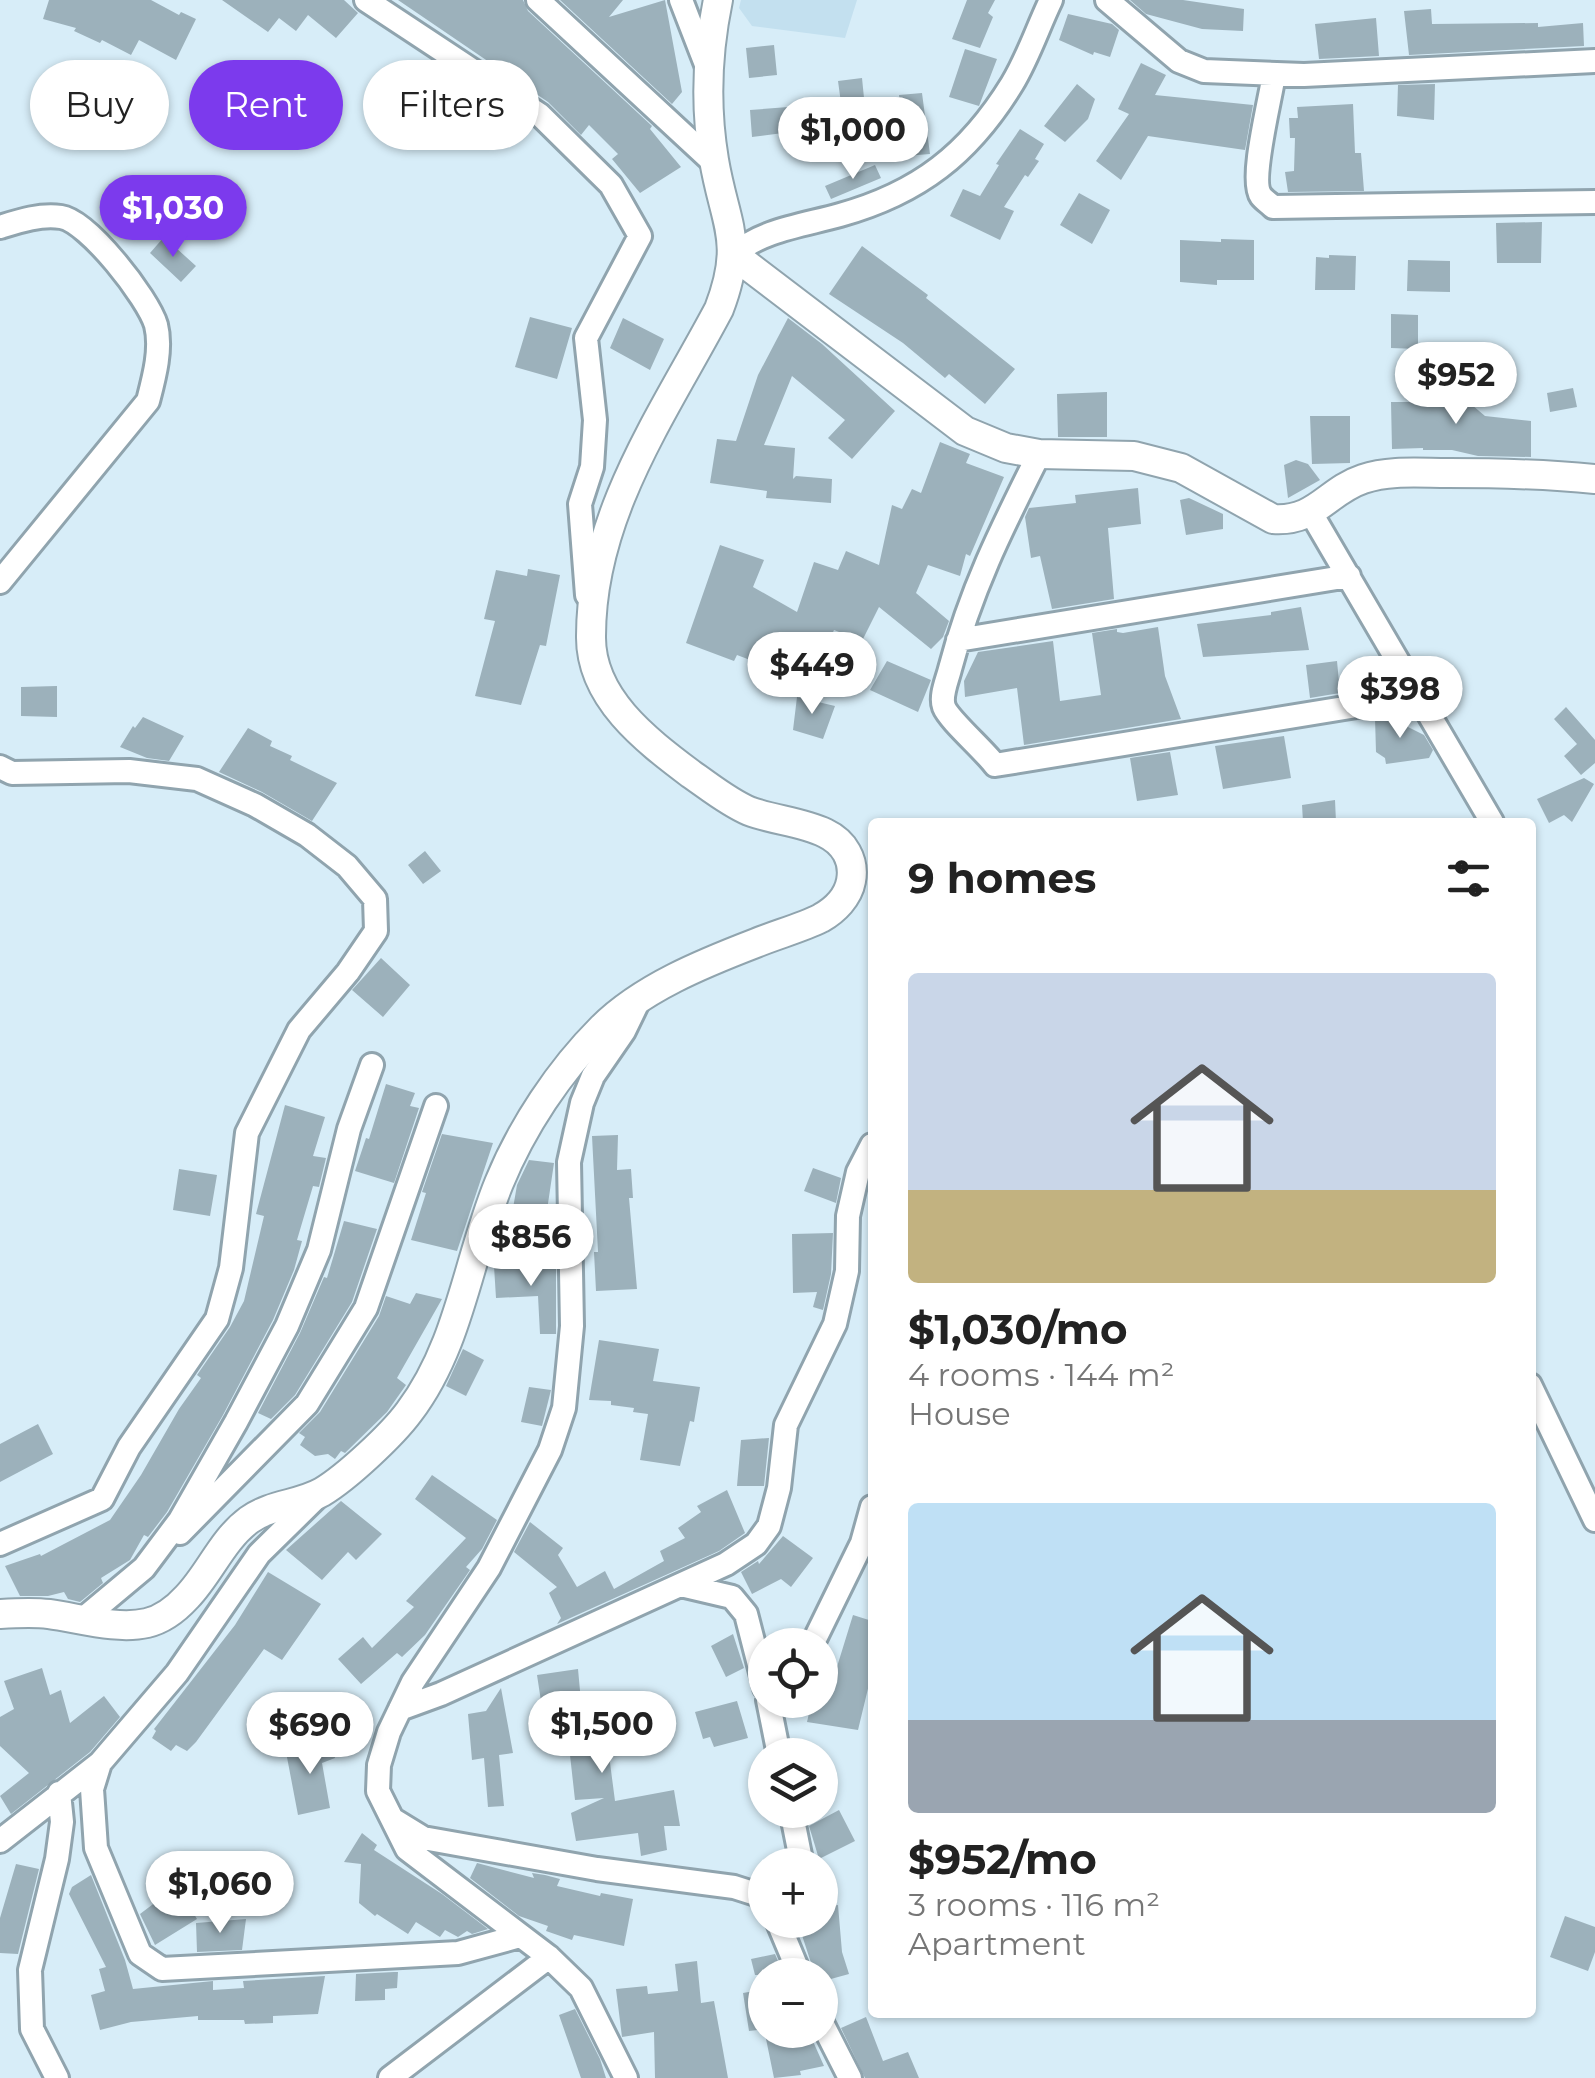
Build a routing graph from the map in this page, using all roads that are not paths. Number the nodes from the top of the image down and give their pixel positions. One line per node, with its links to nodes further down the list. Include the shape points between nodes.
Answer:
1 (366, 0): 19 (street, via 540,115 611,185 640,236 586,338 595,420 592,467 580,504)
2 (538, 0): 10 (street)
3 (681, 0): 8 (street)
4 (718, 0): 8 (main road)
5 (1051, 0): 13 (street, via 1013,83 966,147 923,183 859,210 748,241)
6 (1107, 0): 9 (street, via 1179,62 1204,71)
7 (1595, 61): 9 (street)
8 (707, 67): 10 (main road)
9 (1274, 74): 11 (street, via 1257,186 1273,207)
10 (714, 163): 13 (main road)
11 (1595, 202)
12 (0, 227): 18 (street, via 64,217 95,240 136,286 156,326 156,367 148,401)
13 (734, 255): 14 (main road, via 966,431); 19 (main road, via 719,309 627,478 601,553)
14 (1039, 454): 16 (main road, via 1134,456 1181,468 1273,519); 20 (street, via 985,561)
15 (1595, 479): 16 (main road, via 1392,473 1361,480)
16 (1311, 513): 17 (street)
17 (1349, 576): 20 (street); 21 (street)
18 (0, 582)
19 (590, 638): 24 (main road, via 597,672 618,710 653,745 746,810 827,834 852,861 847,894 822,917 731,952)
20 (958, 640): 21 (street, via 942,701 995,765)
21 (1418, 696): 23 (street)
22 (0, 766): 32 (street, via 12,773 129,770 197,779 256,805 347,866 375,899 376,930 298,1030 247,1133 231,1268 217,1319 129,1447 102,1499)
23 (1490, 818)
24 (638, 1000): 29 (main road, via 598,1032 526,1128 498,1184 449,1335 410,1411); 39 (street, via 593,1076 570,1162 572,1326 564,1408 550,1450 489,1568)
25 (372, 1065): 33 (street, via 318,1250 286,1326)
26 (436, 1106): 33 (street, via 366,1308 307,1404)
27 (868, 1153): 34 (street, via 848,1216 835,1324 786,1425 769,1526 756,1544)
28 (1536, 1397): 30 (street)
29 (321, 1492): 36 (main road, via 250,1519 170,1614 132,1625); 40 (street, via 259,1554 178,1673)
30 (1595, 1520)
31 (868, 1522): 38 (street)
32 (0, 1544)
33 (155, 1554): 36 (street)
34 (681, 1585): 37 (street, via 732,1597); 39 (street)
35 (0, 1614): 36 (main road)
36 (83, 1619)
37 (750, 1628)
38 (820, 1628)
39 (400, 1709): 42 (street, via 379,1765 378,1791)
40 (100, 1763): 41 (street); 45 (street, via 92,1788 96,1848 140,1954 162,1970 458,1953)
41 (59, 1793): 43 (street); 48 (street, via 57,1859 30,1970 32,2029)
42 (392, 1819): 44 (street, via 423,1838); 45 (street, via 407,1849)
43 (0, 1841)
44 (748, 1891)
45 (520, 1936): 46 (street)
46 (549, 1957): 49 (street); 50 (street, via 581,1988)
47 (835, 2048): 51 (street)
48 (56, 2078)
49 (390, 2078)
50 (626, 2078)
51 (850, 2078)

